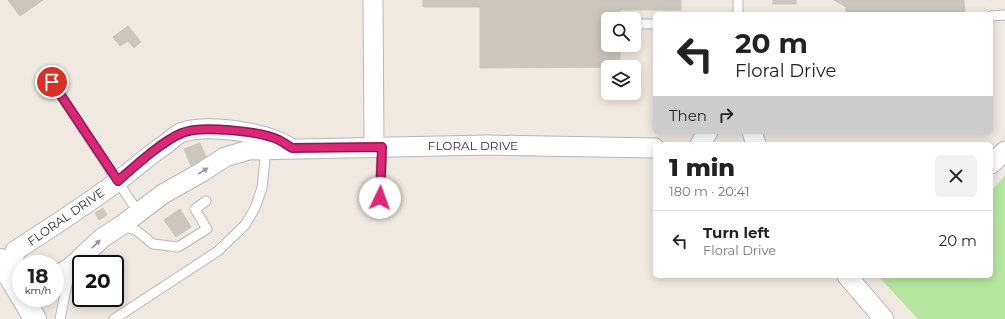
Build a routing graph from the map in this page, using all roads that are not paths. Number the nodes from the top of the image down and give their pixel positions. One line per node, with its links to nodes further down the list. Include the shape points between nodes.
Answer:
1 (373, 0): 9 (street)
2 (738, 0): 3 (lane)
3 (738, 12)
4 (993, 16): 5 (lane)
5 (1005, 16)
6 (641, 24): 7 (lane)
7 (653, 24)
8 (52, 82): 15 (lane)
9 (378, 147): 10 (street, FLORAL DRIVE); 11 (street, FLORAL DRIVE, via 487,145); 16 (lane)
10 (292, 148): 12 (street, FLORAL DRIVE); 15 (street, FLORAL DRIVE, via 279,140 241,131 193,130 181,133 143,159)
11 (653, 148)
12 (266, 149): 18 (street, FLORAL DRIVE, one-way to 12, via 225,157 249,150); 27 (lane, via 262,188 255,208 244,225 218,251)
13 (1005, 150): 14 (street)
14 (993, 162)
15 (118, 181): 18 (lane); 22 (street, FLORAL DRIVE, via 15,252)
16 (380, 198)
17 (206, 201): 19 (lane, via 195,209 207,229 178,247 153,244 137,231)
18 (138, 212): 19 (street, FLORAL DRIVE)
19 (122, 225): 20 (street, FLORAL DRIVE, one-way to 19, via 102,238)
20 (64, 271)
21 (849, 278): 28 (street)
22 (11, 280)
23 (28, 307): 25 (main road)
24 (61, 307): 26 (lane)
25 (35, 319)
26 (60, 319)
27 (114, 319)
28 (884, 319)

